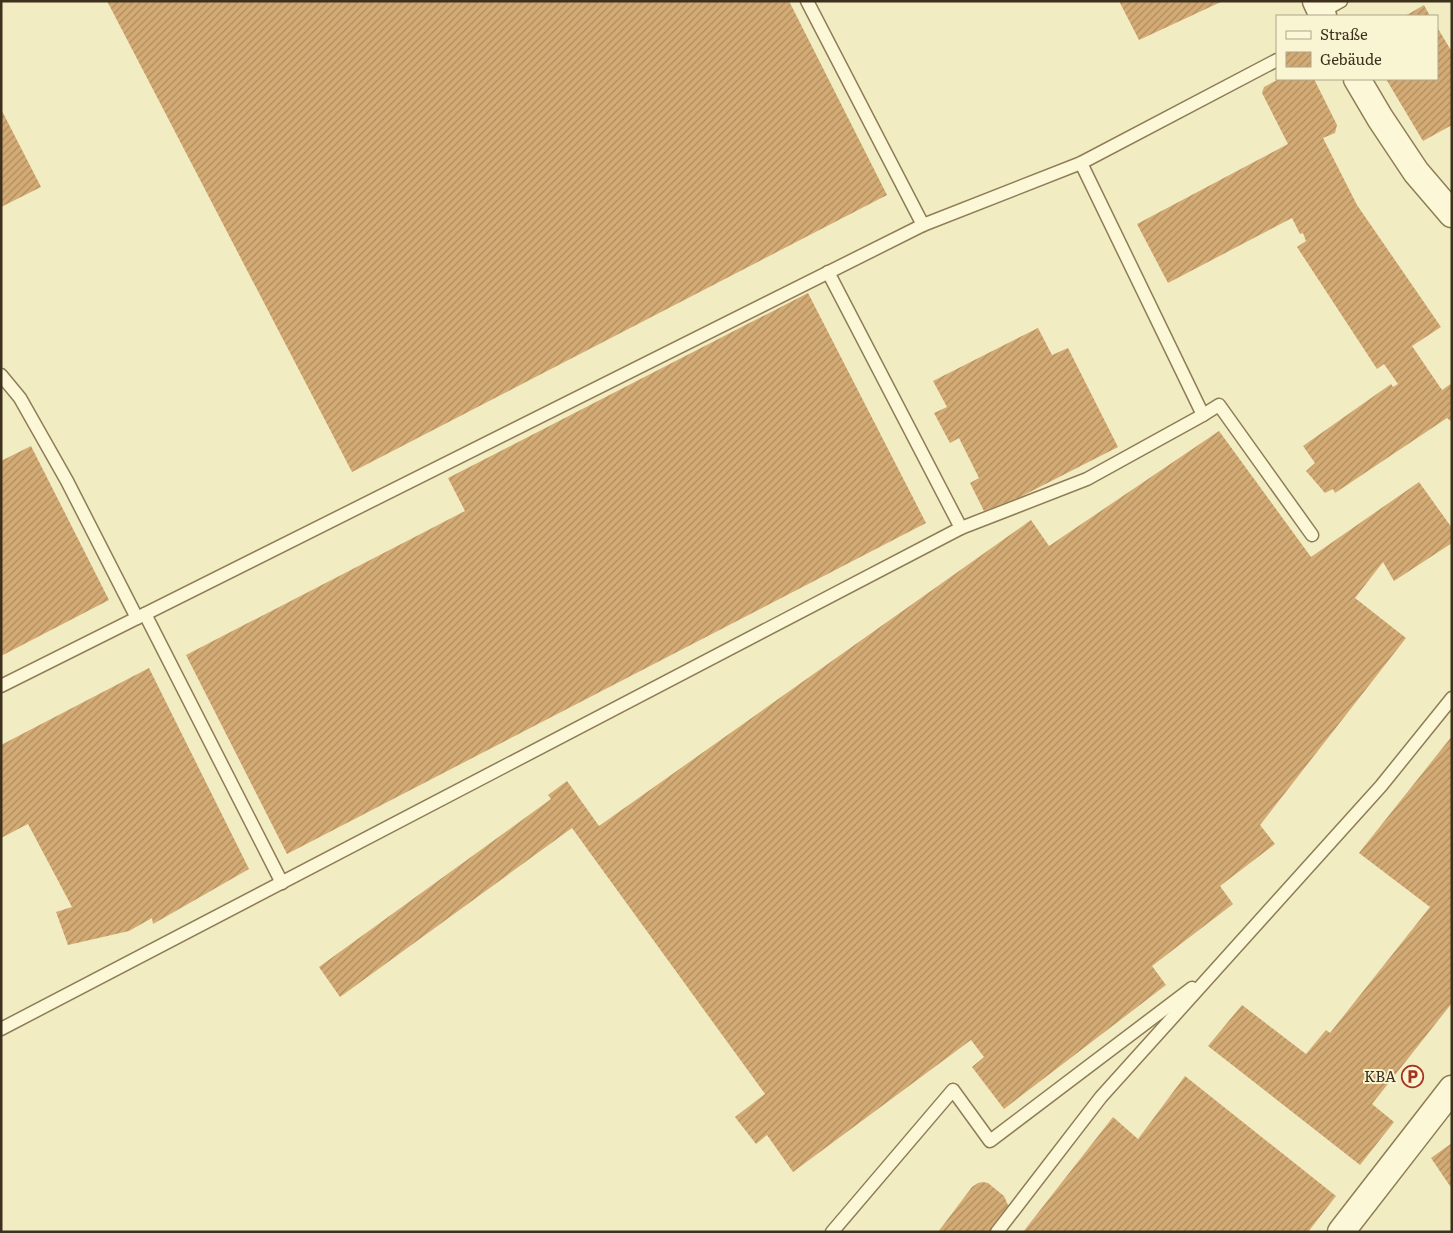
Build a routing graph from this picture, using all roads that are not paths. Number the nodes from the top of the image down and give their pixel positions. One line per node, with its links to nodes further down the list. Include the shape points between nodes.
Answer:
1 (807, 1): 6 (lane)
2 (1276, 61): 4 (lane)
3 (1358, 80): 5 (street, via 1416,172)
4 (1081, 163): 6 (lane); 9 (lane)
5 (1452, 214)
6 (923, 225): 7 (lane)
7 (828, 272): 10 (lane); 12 (lane)
8 (1, 376): 12 (lane, via 20,398)
9 (1203, 415): 10 (lane, via 1087,479); 11 (lane, via 1219,405)
10 (961, 528): 15 (lane)
11 (1312, 535)
12 (141, 616): 13 (lane); 15 (lane)
13 (1, 686)
14 (1452, 698): 16 (lane, via 1381,786)
15 (282, 883): 17 (lane)
16 (1218, 968): 19 (lane, via 990,1140 953,1090); 20 (lane, via 1101,1098)
17 (1, 1029)
18 (1452, 1089): 21 (street)
19 (832, 1232)
20 (997, 1232)
21 (1341, 1232)

